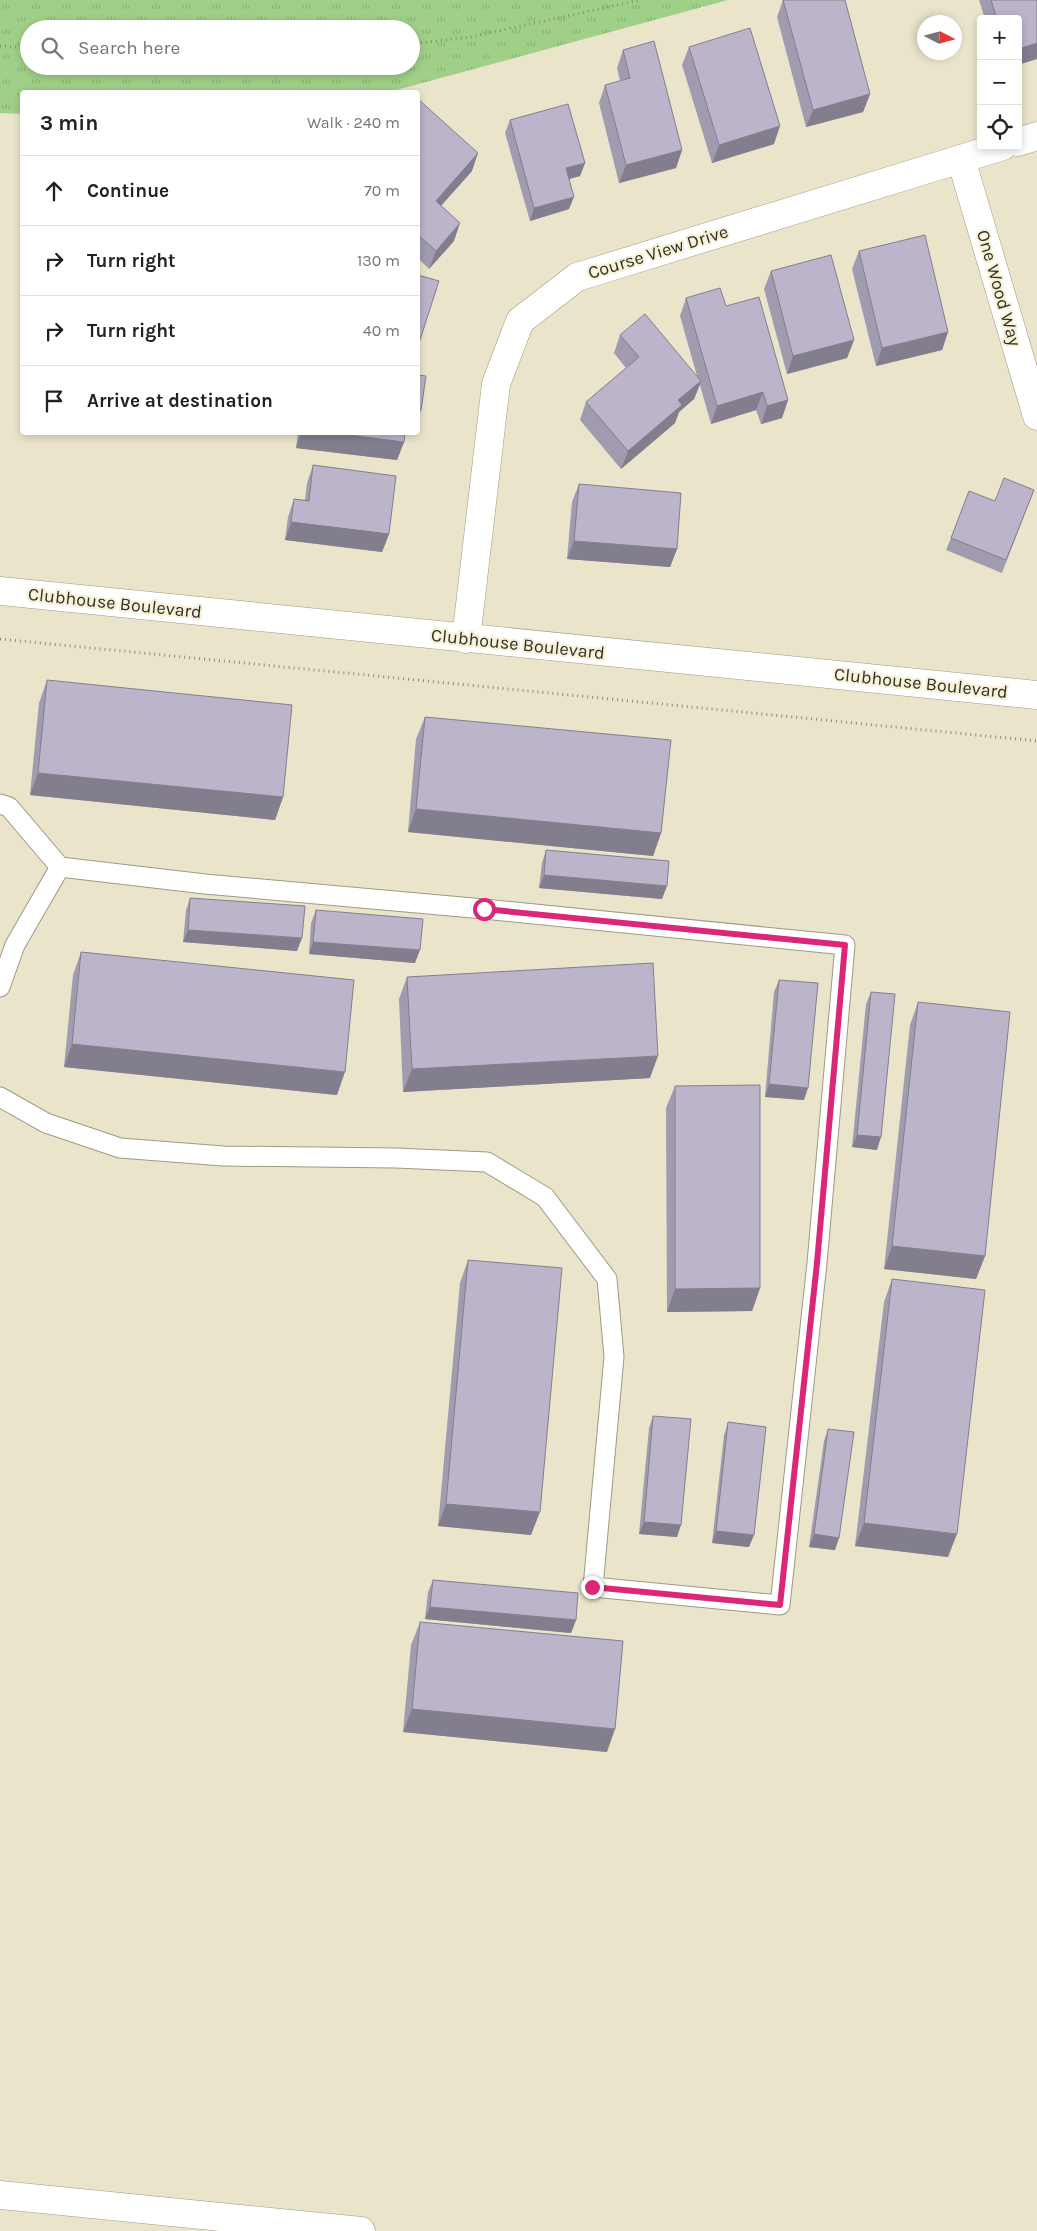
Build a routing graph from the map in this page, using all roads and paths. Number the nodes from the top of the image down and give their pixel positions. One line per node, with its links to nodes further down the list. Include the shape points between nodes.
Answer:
1 (640, 0): 2 (path, via 471,37)
2 (420, 43)
3 (0, 46): 4 (path)
4 (20, 47)
5 (1037, 136): 6 (street)
6 (1022, 141)
7 (990, 150): 8 (street, Course View Drive)
8 (961, 159): 9 (street, One Wood Way); 12 (street, Course View Drive, via 578,277 520,321 496,384)
9 (1037, 416)
10 (0, 591): 12 (street, Clubhouse Boulevard)
11 (0, 639): 14 (path)
12 (466, 639): 13 (street, Clubhouse Boulevard)
13 (1037, 695)
14 (1037, 742)
15 (0, 804): 16 (lane, via 9,807)
16 (60, 867): 17 (lane, via 15,945); 18 (lane, via 205,884 845,945 817,1263 780,1605 592,1587 614,1357 607,1279 545,1197 487,1162 223,1156 120,1148 46,1123)
17 (0, 987)
18 (0, 1097)
19 (0, 2195): 20 (street)
20 (361, 2231)

